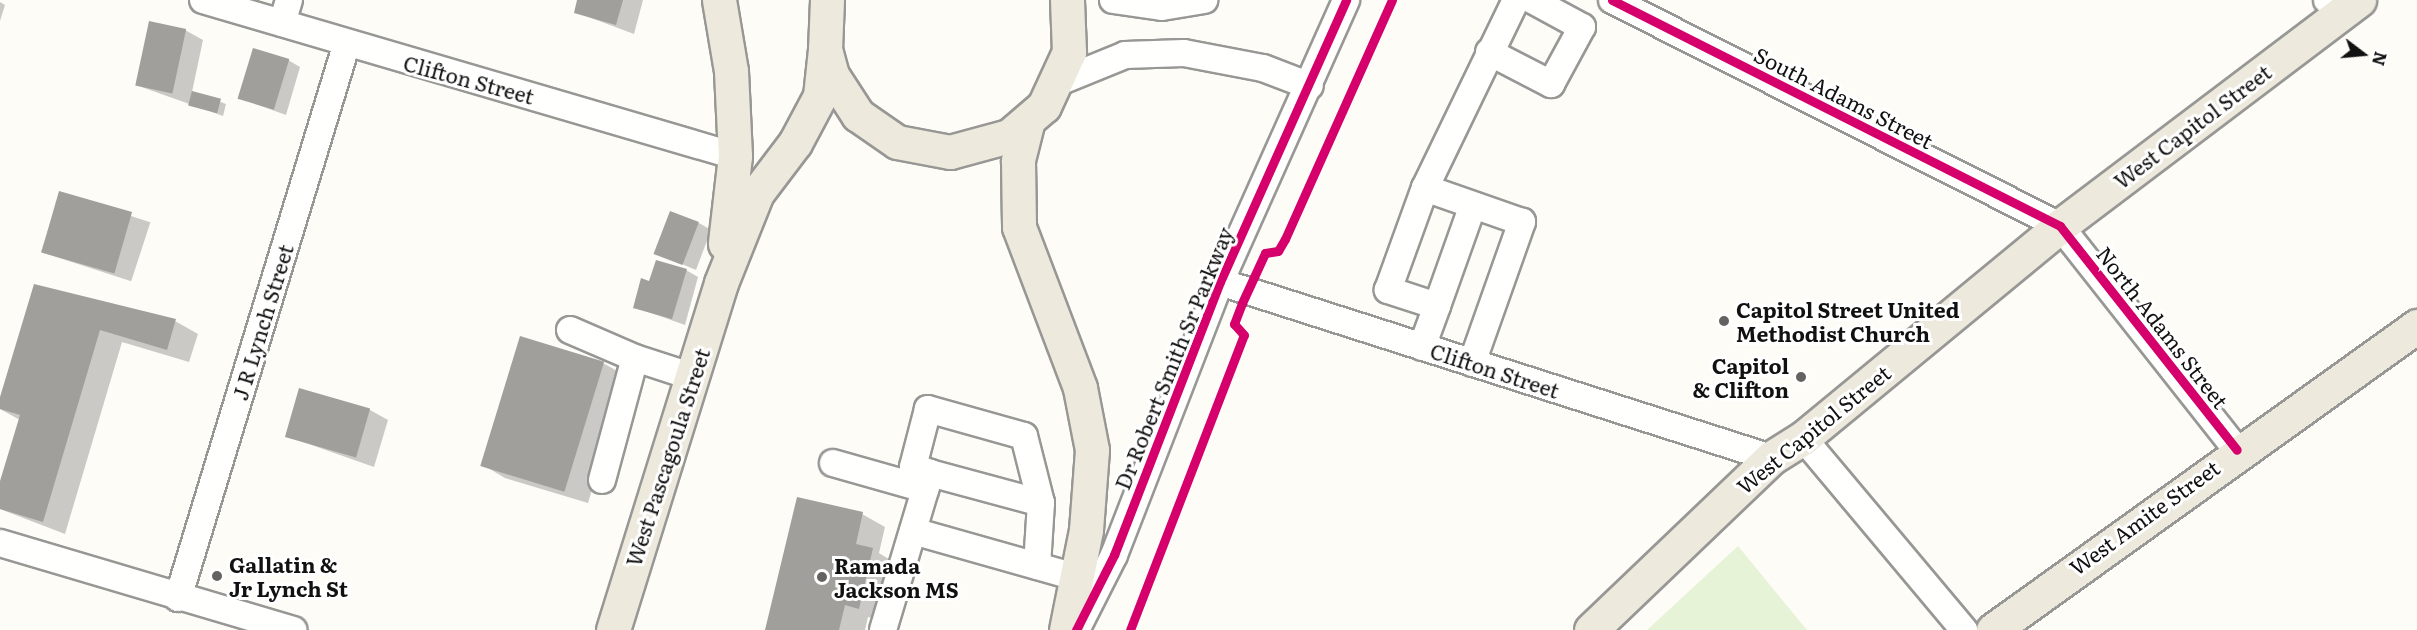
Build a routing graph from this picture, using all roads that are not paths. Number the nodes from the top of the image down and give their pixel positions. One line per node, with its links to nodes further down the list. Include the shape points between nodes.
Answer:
1 (203, 0): 12 (street, Clifton Street)
2 (719, 0): 19 (main road, West Pascagoula Street, via 731,70)
3 (1067, 0): 16 (main road, via 1068,52)
4 (1113, 0): 5 (street, via 1162,7)
5 (1204, 0)
6 (1346, 0): 17 (street, Dr Robert Smith Sr Parkway)
7 (1516, 0): 15 (street)
8 (1532, 0): 15 (street, via 1582,27 1551,84)
9 (1612, 0): 22 (street, South Adams Street)
10 (824, 3): 14 (main road)
11 (2344, 3): 22 (main road, West Capitol Street)
12 (286, 11): 13 (street, Clifton Street)
13 (346, 46): 19 (street, Clifton Street); 43 (street, J R Lynch Street)
14 (825, 49): 18 (main road, via 832,75 858,115 897,142 950,152 981,148); 24 (main road, West Pascagoula Street, via 820,96 795,143 757,193)
15 (1489, 52): 20 (street)
16 (1059, 82): 17 (street, via 1125,55 1184,53 1263,68); 18 (main road)
17 (1310, 86): 23 (street, Dr Robert Smith Sr Parkway)
18 (1027, 124): 42 (main road, via 1018,161 1019,227 1080,388 1092,450)
19 (735, 156): 24 (main road, West Pascagoula Street)
20 (1425, 188): 21 (street); 25 (street, via 1388,290)
21 (1473, 205): 25 (street); 30 (street, via 1522,222)
22 (2060, 226): 32 (main road, West Capitol Street); 33 (street, North Adams Street)
23 (1220, 282): 28 (street, Clifton Street); 48 (street, Dr Robert Smith Sr Parkway, via 1114,555)
24 (721, 283): 31 (main road, West Pascagoula Street)
25 (1437, 306): 28 (street)
26 (2417, 326): 33 (main road, West Amite Street)
27 (570, 330): 29 (street)
28 (1422, 347): 30 (street, Clifton Street)
29 (635, 358): 31 (street); 36 (street)
30 (1472, 363): 34 (street, Clifton Street)
31 (693, 377): 45 (main road, West Pascagoula Street)
32 (1803, 438): 34 (main road, West Capitol Street); 50 (street)
33 (2237, 450): 51 (main road, West Amite Street)
34 (1771, 458): 49 (main road, West Capitol Street)
35 (833, 463): 37 (street)
36 (602, 480)
37 (927, 481): 38 (street); 38 (street, via 913,467 928,408 1024,436); 39 (street)
38 (1041, 503): 41 (street)
39 (913, 531): 41 (street); 46 (street)
40 (0, 543): 43 (street)
41 (1037, 566): 42 (street)
42 (1076, 577): 47 (main road)
43 (178, 598): 44 (street)
44 (293, 630)
45 (613, 630)
46 (883, 630)
47 (1066, 630)
48 (1076, 630)
49 (1591, 630)
50 (1964, 630)
51 (1993, 630)

